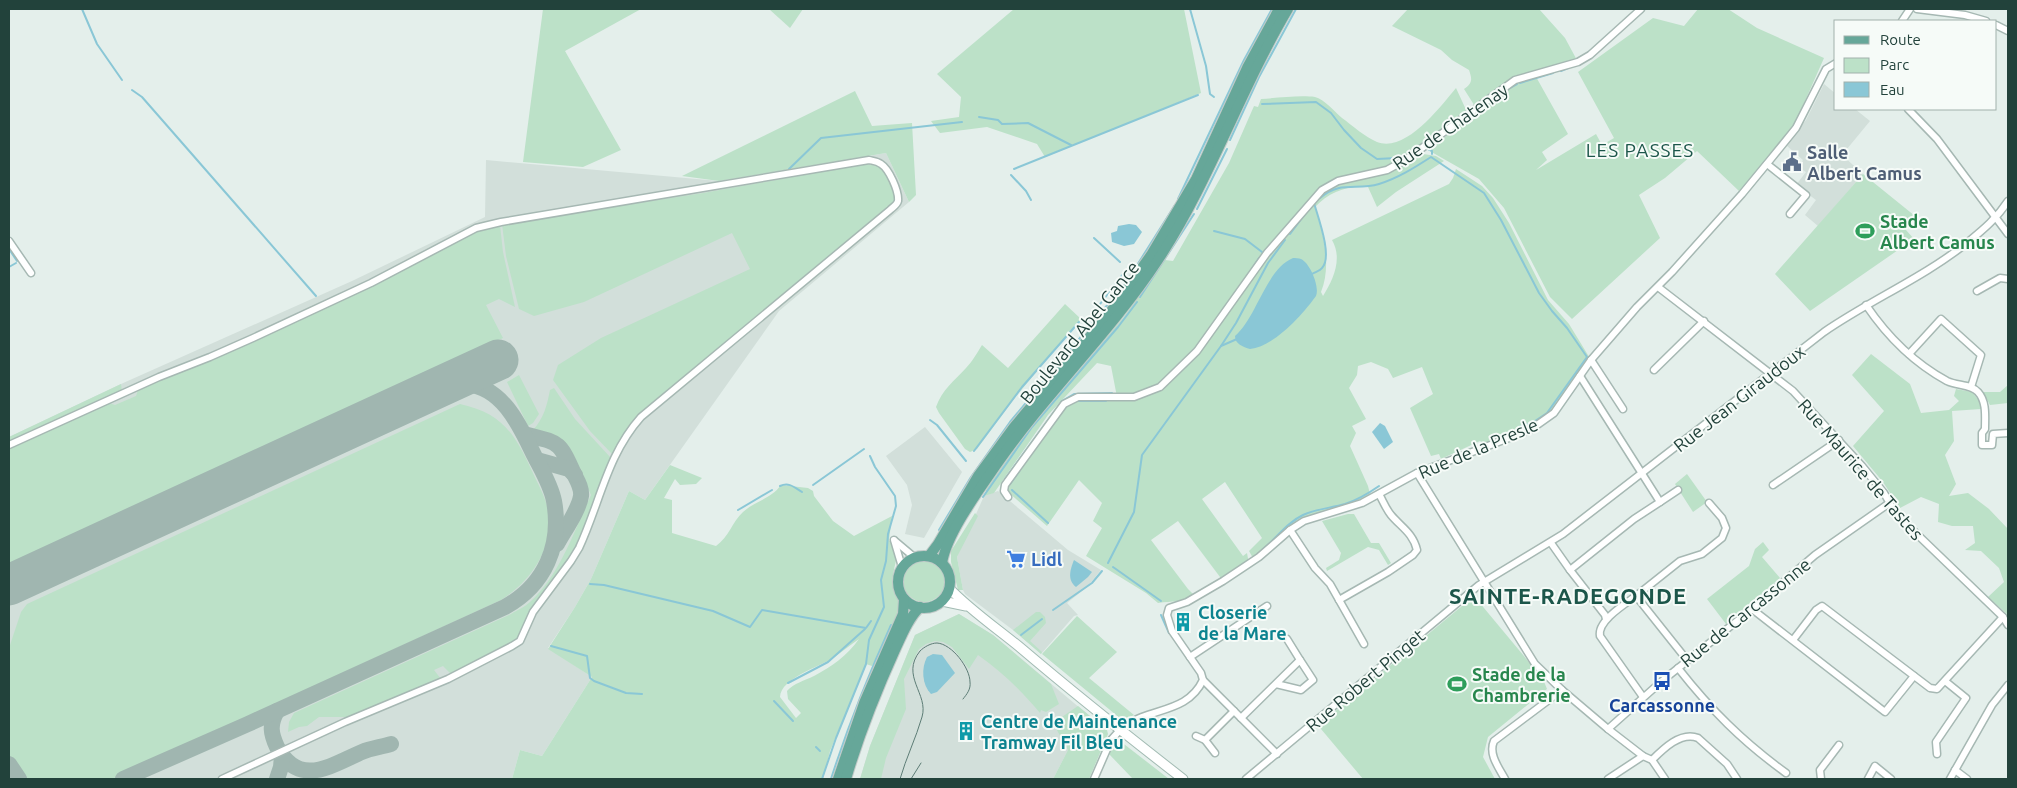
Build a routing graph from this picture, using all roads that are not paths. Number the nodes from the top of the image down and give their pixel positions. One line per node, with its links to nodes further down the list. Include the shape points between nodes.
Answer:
1 (1279, 9): 45 (main road, Boulevard Abel Gance, via 1247,68 1196,179 1151,255 1109,314 1014,427 978,476)
2 (1288, 9): 47 (main road, Boulevard Abel Gance, via 1254,71 1203,183 1171,240 1120,312 1031,417 1003,456 955,529)
3 (1641, 9): 39 (street, Rue de Chatenay, via 1578,62 1516,80 1407,159 1386,170 1338,181 1322,190 1267,253 1197,351 1160,387 1142,395 1078,398 1064,404 1005,485)
4 (1910, 9): 6 (street)
5 (1917, 9): 7 (street)
6 (1903, 20)
7 (1982, 20)
8 (1834, 64): 10 (street, Rue de la Presle, via 1826,69 1796,128)
9 (1909, 110): 13 (street, via 1938,139)
10 (1767, 164): 12 (street, via 1806,195); 18 (street, Rue de la Presle)
11 (2008, 200): 13 (street, Rue Jean Giraudoux)
12 (1790, 214)
13 (1996, 218): 14 (street); 20 (street, Rue Jean Giraudoux, via 1939,265)
14 (2008, 234)
15 (9, 241): 16 (street)
16 (31, 273)
17 (2008, 279): 19 (street, via 2000,278)
18 (1658, 287): 21 (street, Rue Maurice de Tastes); 23 (street, Rue de la Presle)
19 (1977, 291)
20 (1866, 305): 22 (street); 25 (street, Rue Jean Giraudoux)
21 (1704, 321): 24 (street); 25 (street, Rue Maurice de Tastes)
22 (1909, 354): 27 (street, via 1948,381); 27 (street, via 1942,319 1981,355)
23 (1592, 360): 26 (street, Rue de la Presle); 28 (street)
24 (1654, 370)
25 (1771, 373): 32 (street, Rue Maurice de Tastes, via 1813,410); 34 (street, Rue Jean Giraudoux)
26 (1580, 376): 34 (street); 35 (street, Rue de la Presle, via 1554,413 1536,427)
27 (1971, 387): 29 (street, via 1982,398)
28 (1623, 410)
29 (1985, 429): 31 (street); 31 (street, via 1982,445 1992,445)
30 (2008, 433): 31 (street)
31 (1992, 434)
32 (1839, 440): 36 (street); 42 (street, Rue Maurice de Tastes, via 1884,493)
33 (9, 445): 91 (street, via 159,376 253,338 371,283 476,228 869,160 882,164 887,170 898,202 631,428 613,457 579,548 533,612 520,641 448,678)
34 (1641, 472): 40 (street); 44 (street, Rue Jean Giraudoux)
35 (1417, 473): 38 (street, Rue de la Presle); 50 (street)
36 (1773, 485)
37 (1678, 490): 40 (street)
38 (1379, 494): 43 (street, Rue de la Presle, via 1349,508 1311,518); 54 (street, via 1390,514 1406,529 1416,550 1388,572)
39 (1008, 497)
40 (1660, 502): 49 (street)
41 (1709, 503): 52 (street, via 1726,528 1722,538 1702,554 1680,561)
42 (1888, 504): 59 (street, Rue de Carcassonne, via 1853,532 1814,555); 60 (street, Rue Maurice de Tastes)
43 (1290, 530): 54 (street); 66 (street, Rue de la Presle, via 1259,557 1223,581 1167,610 1172,631)
44 (1551, 543): 49 (street); 50 (street, Rue Jean Giraudoux)
45 (929, 556): 46 (main road); 47 (main road)
46 (914, 557): 48 (main road); 48 (street, via 894,540)
47 (942, 563): 51 (main road, via 949,576)
48 (902, 566): 53 (main road, via 898,585)
49 (1570, 570): 61 (street)
50 (1484, 583): 75 (street, via 1535,664); 85 (street, Rue Robert Pinget)
51 (949, 588): 55 (main road); 56 (main road)
52 (1636, 596): 61 (street); 68 (street)
53 (904, 599): 58 (main road); 92 (main road, via 903,614 864,703)
54 (1339, 600): 65 (street)
55 (942, 601): 56 (main road); 58 (main road)
56 (967, 606): 79 (main road)
57 (1267, 606): 66 (street)
58 (920, 608): 93 (main road, via 909,621 882,679)
59 (1752, 609): 64 (street); 68 (street, Rue de Carcassonne)
60 (2002, 617): 62 (street, Rue Maurice de Tastes); 72 (street)
61 (1606, 619): 76 (street, via 1599,628 1600,636)
62 (2008, 625)
63 (1287, 639): 67 (street)
64 (1793, 640): 70 (street, via 1822,606); 70 (street, via 1885,712)
65 (1364, 644)
66 (1190, 657): 71 (street, Rue de la Presle)
67 (1300, 660): 73 (street); 73 (street, via 1313,680 1302,690)
68 (1687, 660): 69 (street, Rue de Carcassonne)
69 (1678, 668): 76 (street, Rue de Carcassonne); 90 (street, via 1725,723)
70 (1914, 676): 72 (street, via 1930,688 1937,689)
71 (1203, 680): 77 (street, Rue de la Presle); 79 (street, via 1182,703 1142,717)
72 (1945, 681): 86 (street, via 1966,698 1936,742)
73 (1276, 684): 78 (street)
74 (2008, 684): 89 (street, via 1992,705)
75 (1562, 690): 80 (street); 97 (street, via 1494,741 1493,755)
76 (1643, 697): 80 (street, Rue de Carcassonne)
77 (1234, 711): 78 (street, Rue de la Presle); 82 (street)
78 (1241, 718): 85 (street, Rue de la Presle)
79 (1121, 729): 94 (street, via 1111,740); 95 (main road)
80 (1608, 729): 87 (street)
81 (1196, 736): 82 (street)
82 (1205, 740): 84 (street)
83 (1839, 745): 101 (street, via 1820,770)
84 (1215, 753)
85 (1277, 754): 96 (street, Rue Robert Pinget)
86 (1937, 754)
87 (1643, 756): 88 (street); 98 (street)
88 (1652, 760): 99 (street); 100 (street, via 1681,738 1692,736 1727,764)
89 (1955, 770): 104 (street); 105 (street)
90 (1786, 773)
91 (222, 779)
92 (838, 779)
93 (846, 779)
94 (1094, 779)
95 (1183, 779)
96 (1246, 779)
97 (1505, 779)
98 (1608, 779)
99 (1665, 779)
100 (1737, 779)
101 (1821, 779)
102 (1868, 779): 103 (street, via 1875,766)
103 (1890, 779)
104 (1950, 779)
105 (1967, 779)

